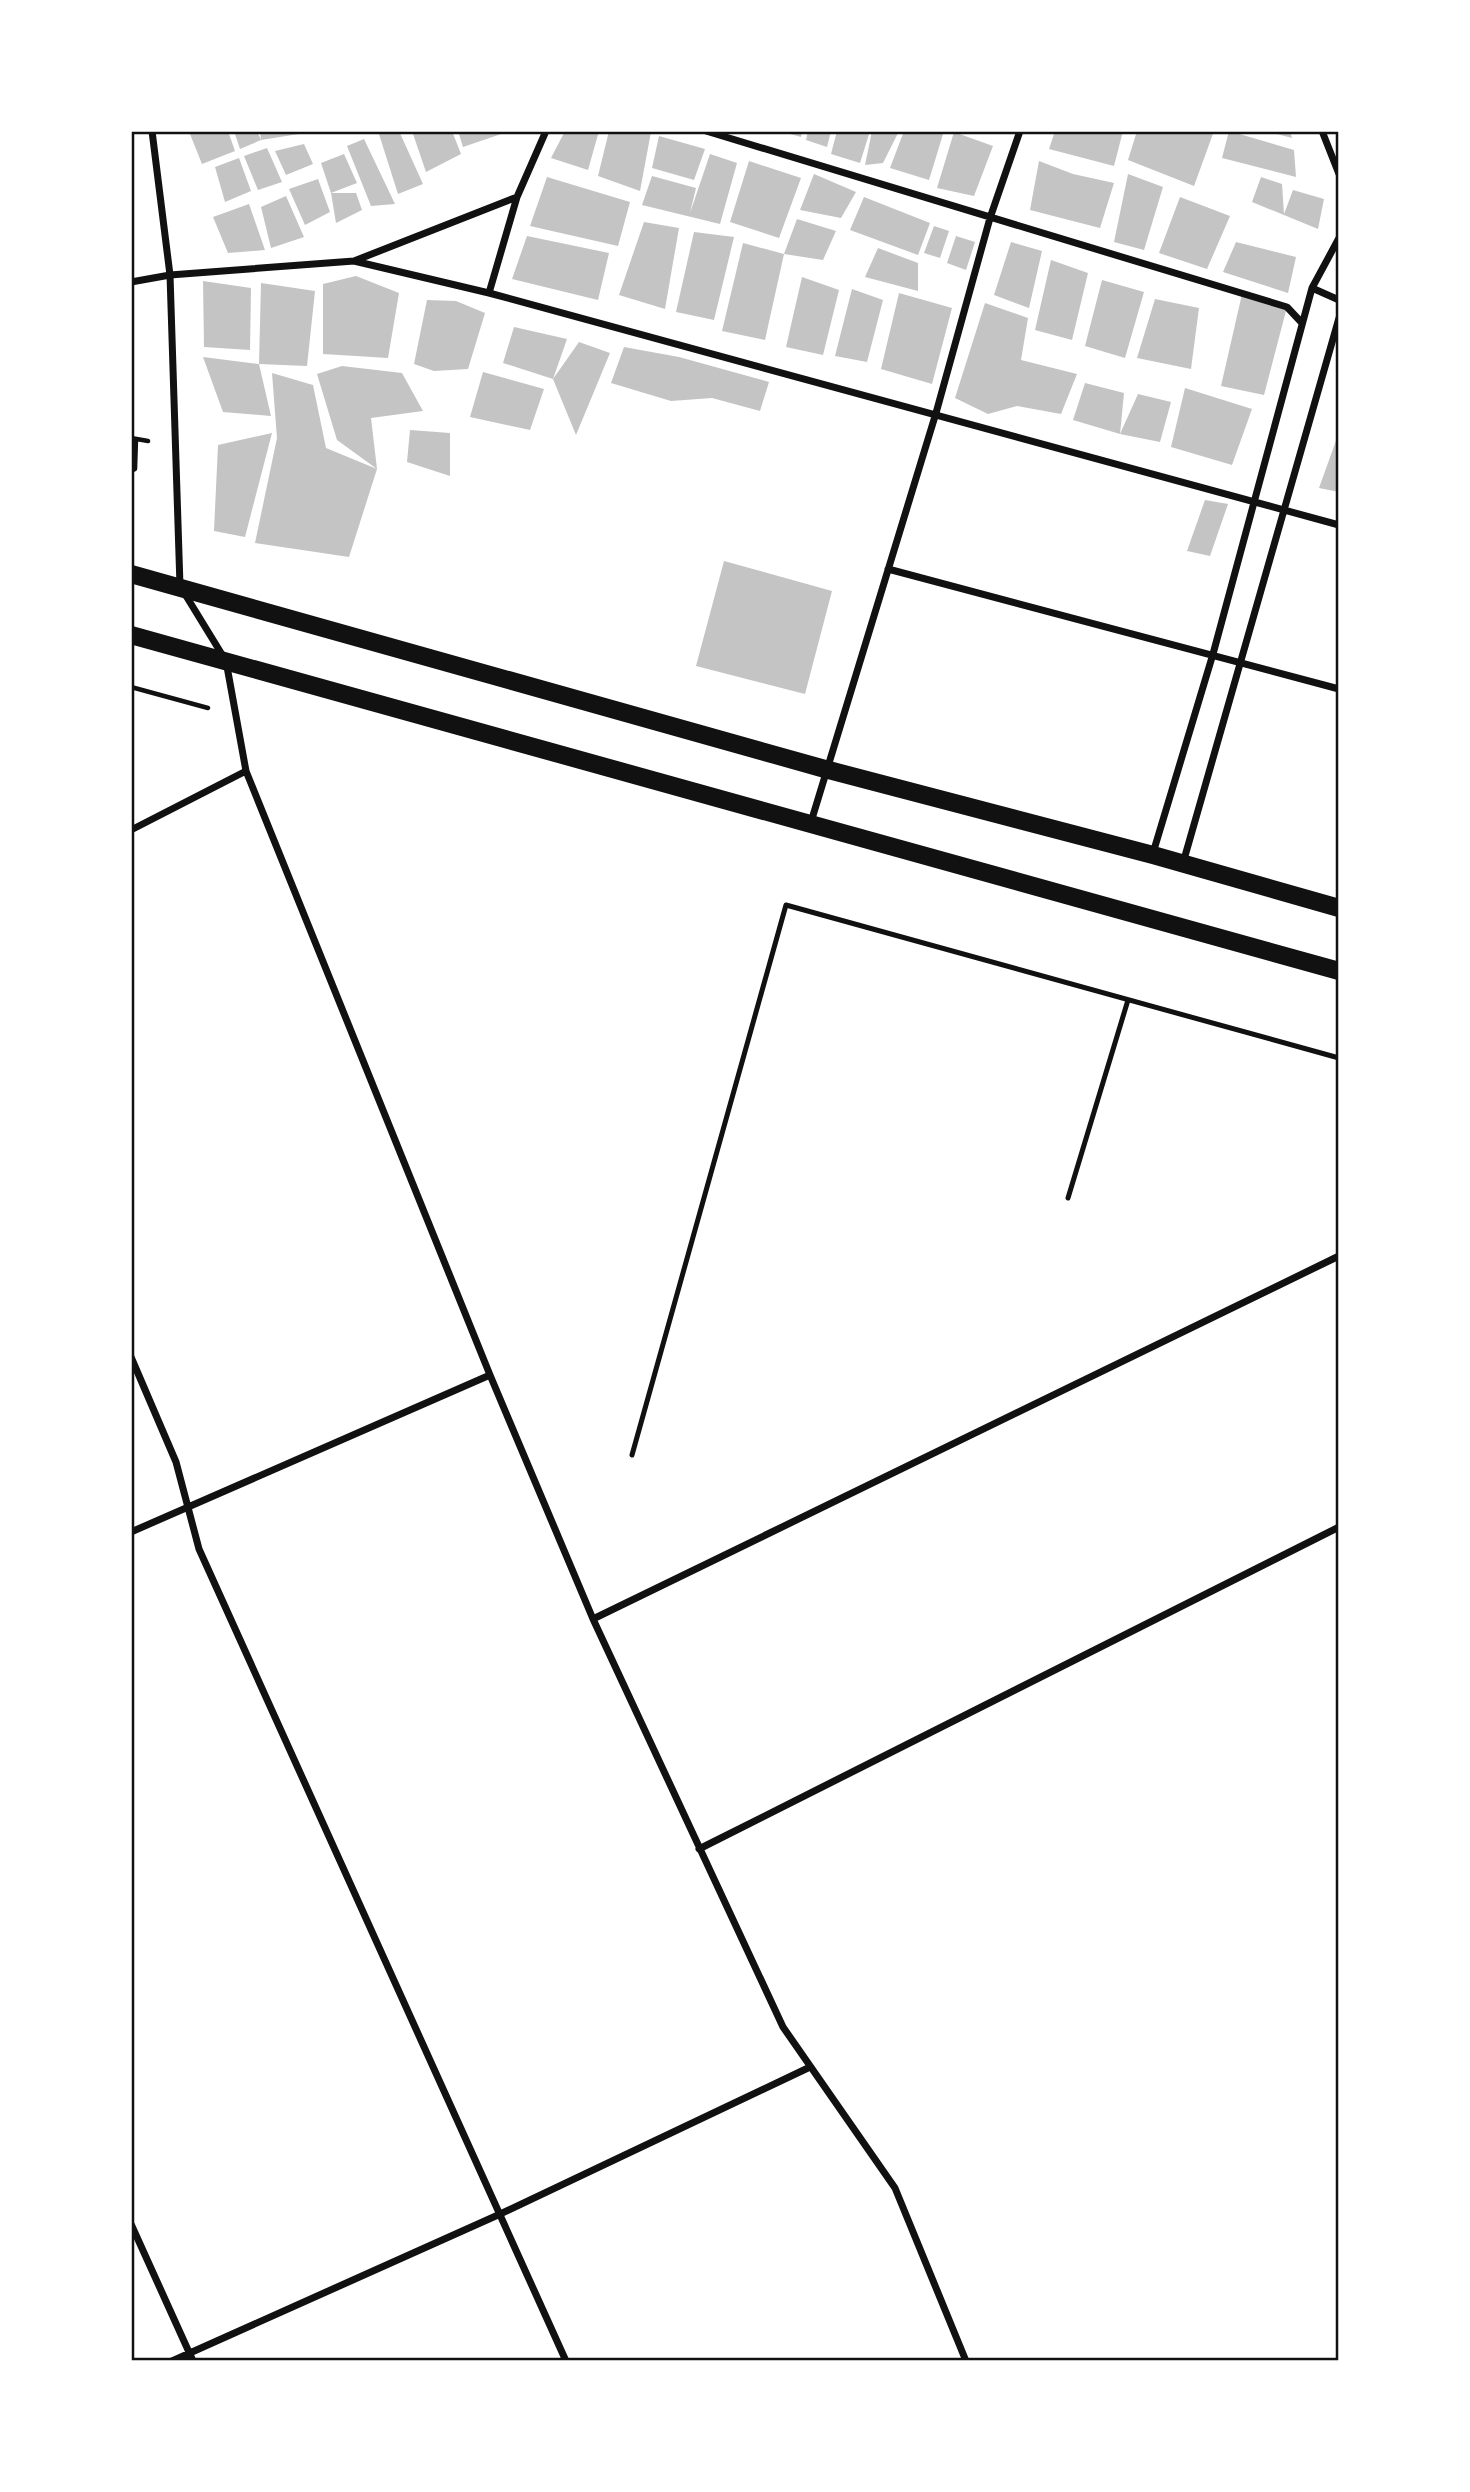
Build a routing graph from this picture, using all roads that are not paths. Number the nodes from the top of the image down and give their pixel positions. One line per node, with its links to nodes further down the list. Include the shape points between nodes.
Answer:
1 (152, 131): 11 (street)
2 (546, 131): 7 (street)
3 (706, 131): 8 (street)
4 (1020, 131): 8 (street)
5 (1322, 131): 6 (street)
6 (1339, 174)
7 (517, 197): 10 (street); 14 (street)
8 (990, 218): 17 (street, via 1287,307); 18 (street)
9 (1339, 238): 13 (street)
10 (354, 261): 11 (street); 14 (street)
11 (170, 275): 12 (street); 24 (street)
12 (131, 282)
13 (1312, 288): 15 (street); 17 (street)
14 (489, 293): 18 (street)
15 (1339, 300)
16 (1339, 318): 20 (street)
17 (1302, 323): 19 (street)
18 (936, 413): 19 (street); 22 (street)
19 (1253, 503): 20 (street); 26 (street)
20 (1285, 510): 21 (street); 28 (street)
21 (1339, 525)
22 (888, 569): 26 (street); 30 (street)
23 (131, 574): 24 (main road)
24 (180, 586): 27 (street); 30 (main road)
25 (131, 635): 27 (main road)
26 (1213, 654): 28 (street); 34 (street)
27 (226, 661): 31 (street); 32 (main road)
28 (1240, 663): 29 (street); 35 (street)
29 (1339, 689)
30 (825, 769): 32 (street); 34 (main road)
31 (246, 771): 33 (street); 43 (street)
32 (811, 822): 37 (main road)
33 (131, 830)
34 (1153, 855): 35 (main road)
35 (1183, 864): 36 (main road)
36 (1339, 908)
37 (1339, 971)
38 (1128, 1000): 39 (lane); 40 (lane); 44 (lane, via 786,905)
39 (1339, 1058)
40 (1068, 1198)
41 (1339, 1256): 48 (street)
42 (131, 1357): 45 (street, via 176,1462)
43 (490, 1375): 45 (street); 48 (street)
44 (632, 1455)
45 (187, 1507): 47 (street); 51 (street, via 199,1549)
46 (1339, 1527): 49 (street)
47 (131, 1532)
48 (593, 1619): 49 (street)
49 (699, 1849): 50 (street, via 782,2027)
50 (808, 2068): 51 (street); 56 (street, via 895,2188)
51 (498, 2216): 53 (street); 55 (street)
52 (131, 2224): 53 (street)
53 (191, 2357): 54 (street)
54 (172, 2361)
55 (566, 2361)
56 (966, 2361)

